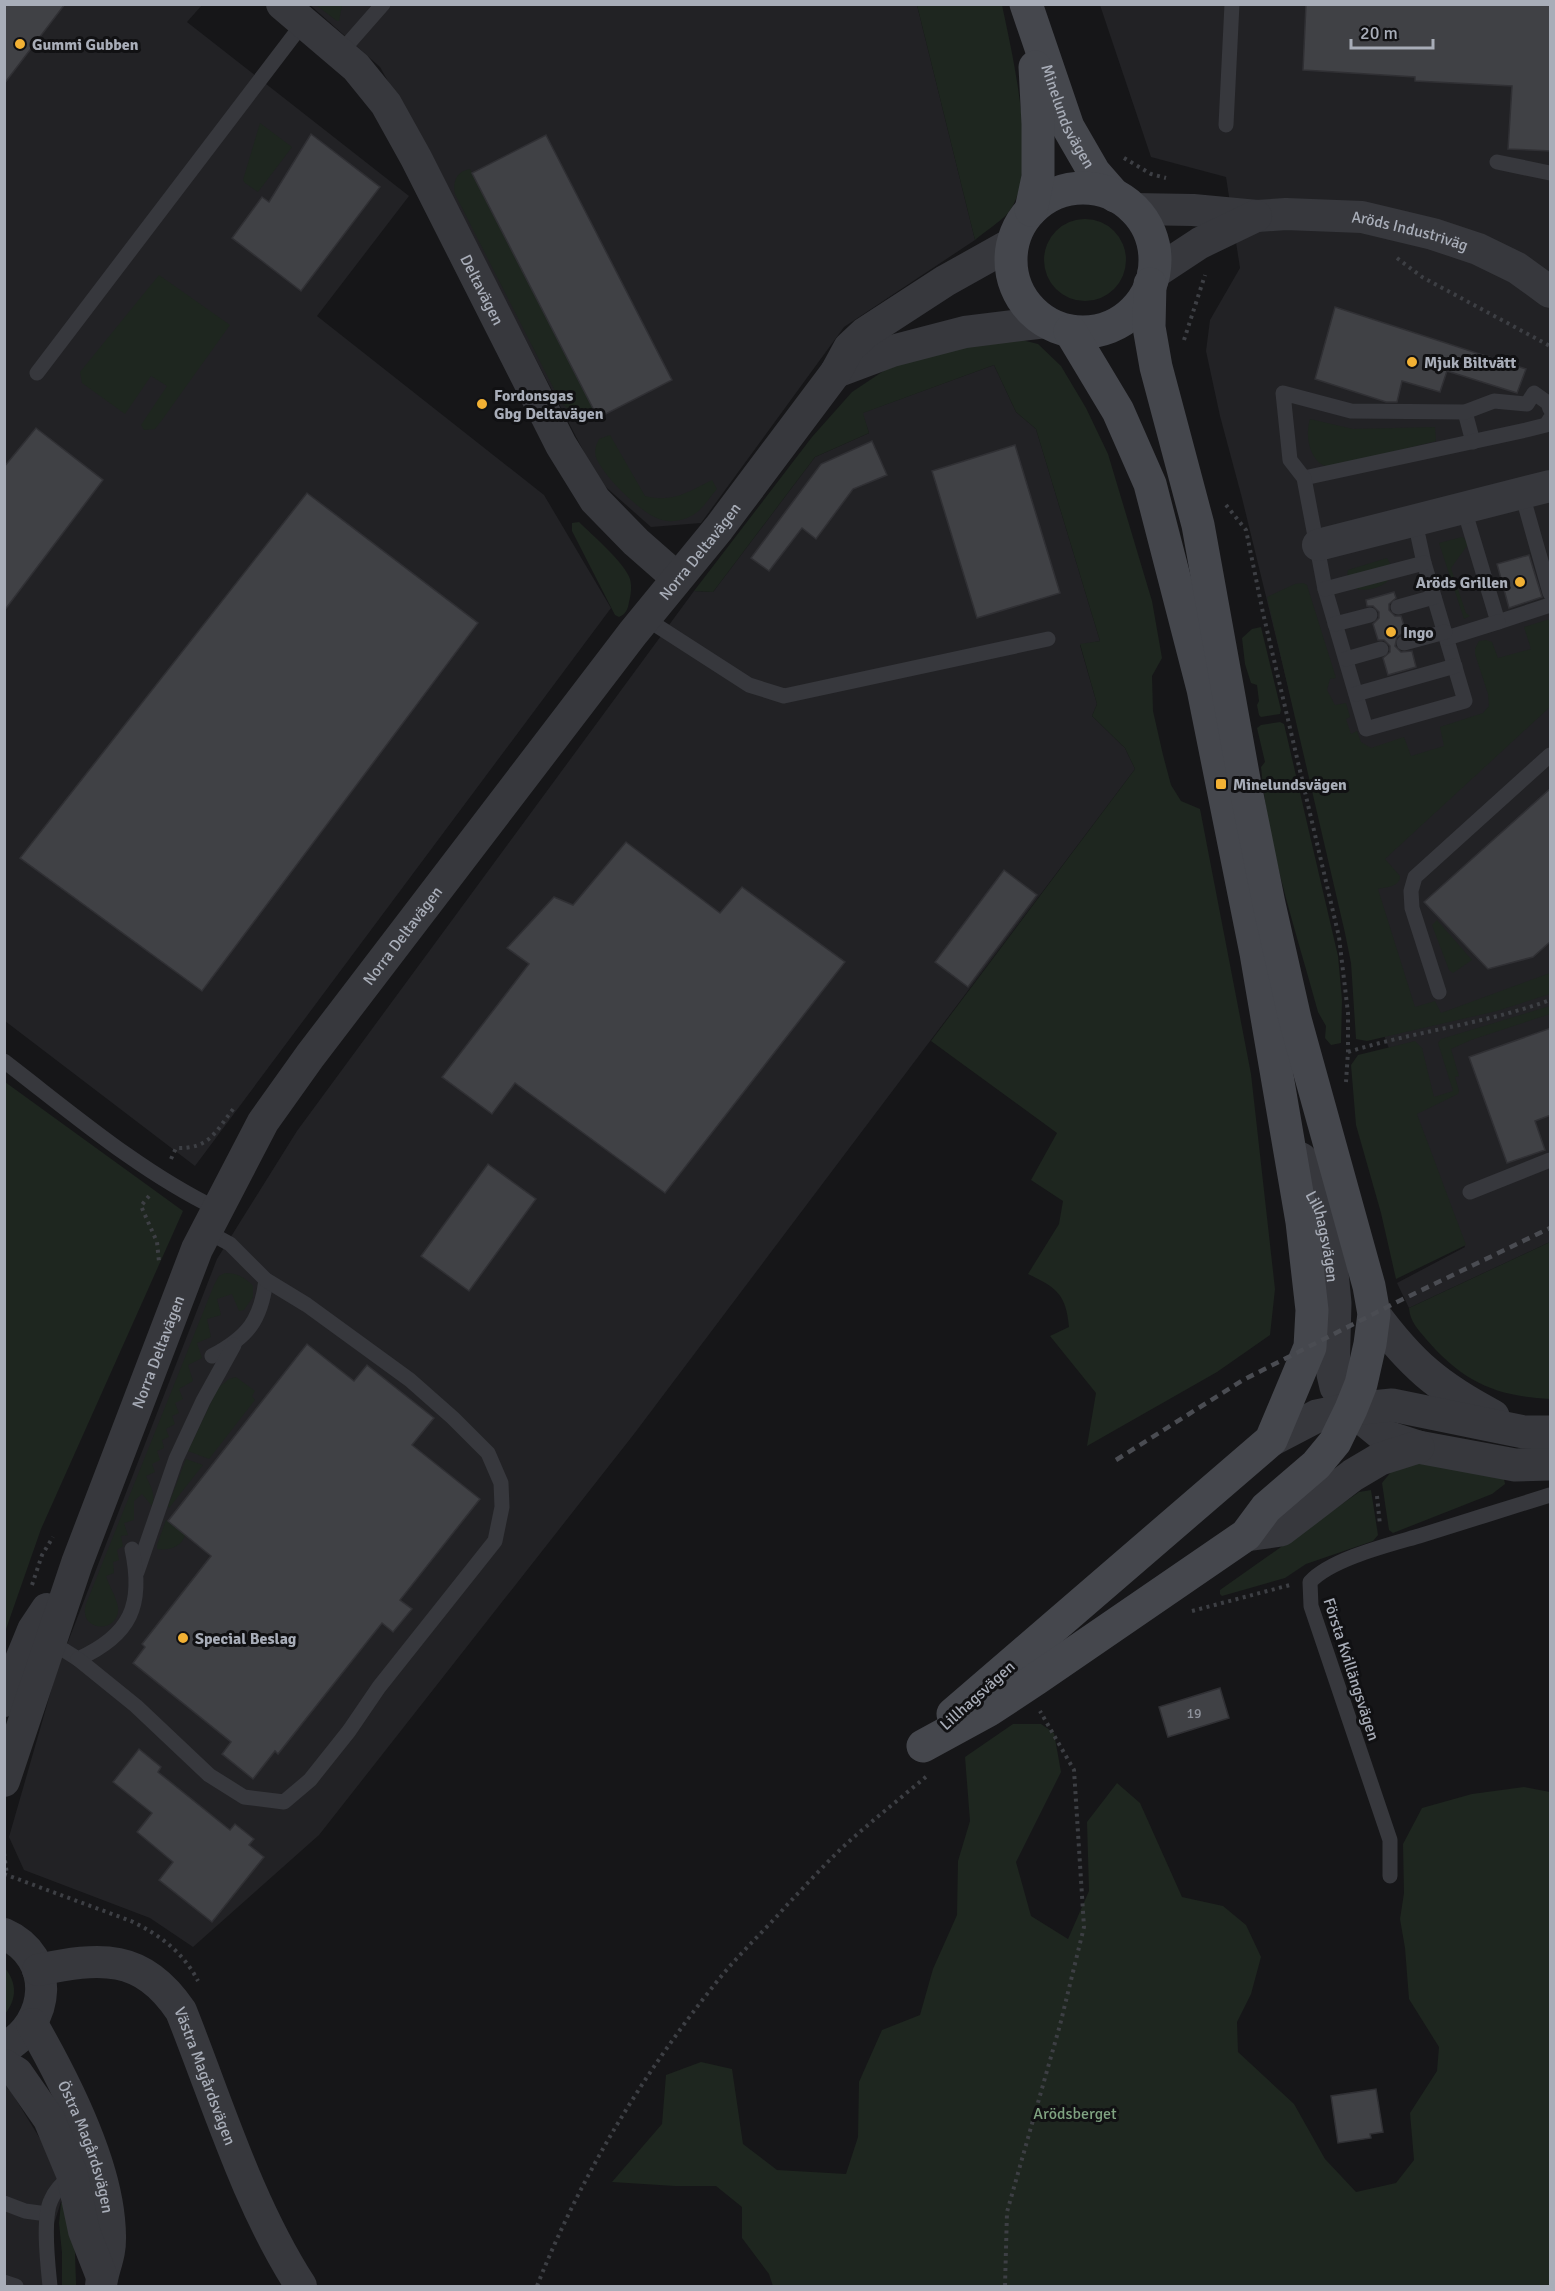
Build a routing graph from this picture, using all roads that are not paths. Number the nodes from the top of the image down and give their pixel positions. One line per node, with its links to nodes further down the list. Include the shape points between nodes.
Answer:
1 (383, 4): 5 (lane)
2 (1232, 4): 6 (lane)
3 (293, 13): 5 (street, Deltavägen); 17 (lane)
4 (1029, 17): 9 (main road, Minelundsvägen, via 1068,127 1094,172); 10 (main road, Minelundsvägen, via 1038,124 1038,177)
5 (340, 53): 28 (street, Deltavägen, via 374,86 392,113 561,445 595,500)
6 (1226, 124)
7 (1497, 162): 8 (lane)
8 (1551, 174)
9 (1124, 203): 10 (main road, Minelundsvägen, via 1103,191 1077,189 1052,195); 11 (street, Aröds Industriväg); 13 (main road, Minelundsvägen, via 1151,239)
10 (1031, 210): 12 (main road, Minelundsvägen)
11 (1257, 216): 13 (street, Aröds Industriväg, via 1200,243); 14 (street, Aröds Industriväg, via 1362,217 1433,234 1517,268)
12 (1013, 243): 15 (main road, Minelundsvägen, via 1014,282 1026,305); 16 (street, Norra Deltavägen, via 865,333 849,348)
13 (1152, 279): 15 (main road, via 1138,306 1119,322 1095,331); 53 (main road, Minelundsvägen, via 1149,327 1156,367 1196,516 1269,904 1295,1019)
14 (1551, 292)
15 (1058, 327): 16 (street, via 965,332 892,351); 48 (main road, Minelundsvägen, via 1118,411 1150,484 1203,689)
16 (836, 372): 28 (street, Norra Deltavägen)
17 (37, 373)
18 (1551, 409): 19 (lane, via 1534,393 1527,405 1494,401)
19 (1465, 412): 21 (lane); 22 (lane, via 1351,411 1283,393 1290,460)
20 (1551, 419): 21 (lane, via 1546,425)
21 (1473, 442): 22 (lane)
22 (1304, 478): 26 (lane)
23 (1536, 490): 24 (street); 30 (lane)
24 (1464, 509): 25 (street); 36 (lane)
25 (1415, 522): 26 (street); 27 (lane)
26 (1318, 545): 29 (lane)
27 (1424, 563): 29 (lane); 31 (lane)
28 (677, 578): 35 (street, Norra Deltavägen)
29 (1325, 589): 37 (lane)
30 (1551, 592)
31 (1434, 597): 33 (lane); 38 (lane)
32 (1551, 605): 36 (lane)
33 (1398, 607)
34 (1370, 615): 37 (lane)
35 (645, 618): 39 (lane, via 749,685 784,696); 51 (street, Norra Deltavägen, via 310,1056 263,1122)
36 (1498, 622): 38 (lane)
37 (1335, 624): 42 (lane)
38 (1446, 635): 40 (lane); 43 (lane)
39 (1048, 639)
40 (1404, 643)
41 (1381, 649): 42 (lane)
42 (1346, 659): 44 (lane)
43 (1455, 666): 44 (lane); 44 (lane, via 1466,701 1366,729)
44 (1356, 694)
45 (1551, 755): 46 (lane, via 1415,877 1412,908)
46 (1439, 992)
47 (4, 1061): 51 (lane, via 172,1185)
48 (1275, 1065): 55 (main road, Minelundsvägen, via 1308,1266); 57 (street, Lillhagsvägen, via 1312,1195 1321,1212 1335,1302 1333,1374 1336,1387)
49 (1551, 1160): 50 (lane)
50 (1470, 1192)
51 (212, 1220): 52 (lane); 66 (street, Norra Deltavägen, via 197,1249 77,1563)
52 (266, 1280): 54 (lane, via 262,1306); 67 (lane, via 410,1380 488,1453 501,1483 502,1507 495,1541 379,1687 350,1731 310,1780 284,1802 244,1797 209,1775 136,1706)
53 (1374, 1314): 57 (main road, Lillhagsvägen, via 1367,1362); 58 (street, Lillhagsvägen, via 1393,1340 1430,1377 1461,1399)
54 (234, 1345): 56 (lane); 65 (lane, via 176,1459)
55 (1310, 1347): 59 (main road, Lillhagsvägen)
56 (212, 1356)
57 (1351, 1409): 58 (street, Lillhagsvägen, via 1392,1404); 59 (street, Lillhagsvägen, via 1317,1416); 60 (street, Lillhagsvägen, via 1384,1436); 63 (main road, Lillhagsvägen, via 1335,1442 1316,1465 1266,1508)
58 (1537, 1432)
59 (1271, 1440): 63 (main road, Lillhagsvägen, via 963,1703 923,1746 989,1710)
60 (1418, 1447): 61 (street, Lillhagsvägen, via 1515,1465); 63 (street, Lillhagsvägen, via 1380,1459 1353,1475 1281,1530)
61 (1551, 1464)
62 (1551, 1495): 70 (lane, Första Kvillängsvägen, via 1361,1554 1321,1572 1310,1582 1311,1606 1390,1840)
63 (1246, 1535)
64 (132, 1549): 65 (lane)
65 (137, 1572): 67 (lane, via 137,1597 126,1624 109,1642)
66 (42, 1637): 67 (lane); 68 (street, Norra Deltavägen); 69 (street, Norra Deltavägen)
67 (78, 1659)
68 (4, 1701)
69 (4, 1781)
70 (1390, 1876)
71 (8, 1929): 72 (street)
72 (38, 1970): 73 (street, via 41,1998); 83 (street, Västra Magårdsvägen, via 81,1961 124,1964 169,1993 181,2011 263,2219)
73 (32, 2024): 74 (street); 80 (street, Östra Magårdsvägen, via 53,2062 99,2171 110,2219 110,2249)
74 (4, 2048)
75 (4, 2065): 76 (street, Östra Magårdsvägen, via 17,2073 49,2119)
76 (72, 2174): 78 (lane, via 56,2192); 80 (street, Östra Magårdsvägen, via 84,2231)
77 (4, 2203): 78 (lane)
78 (47, 2214): 82 (lane)
79 (4, 2282): 81 (lane)
80 (102, 2282)
81 (16, 2286)
82 (50, 2286)
83 (301, 2286)

